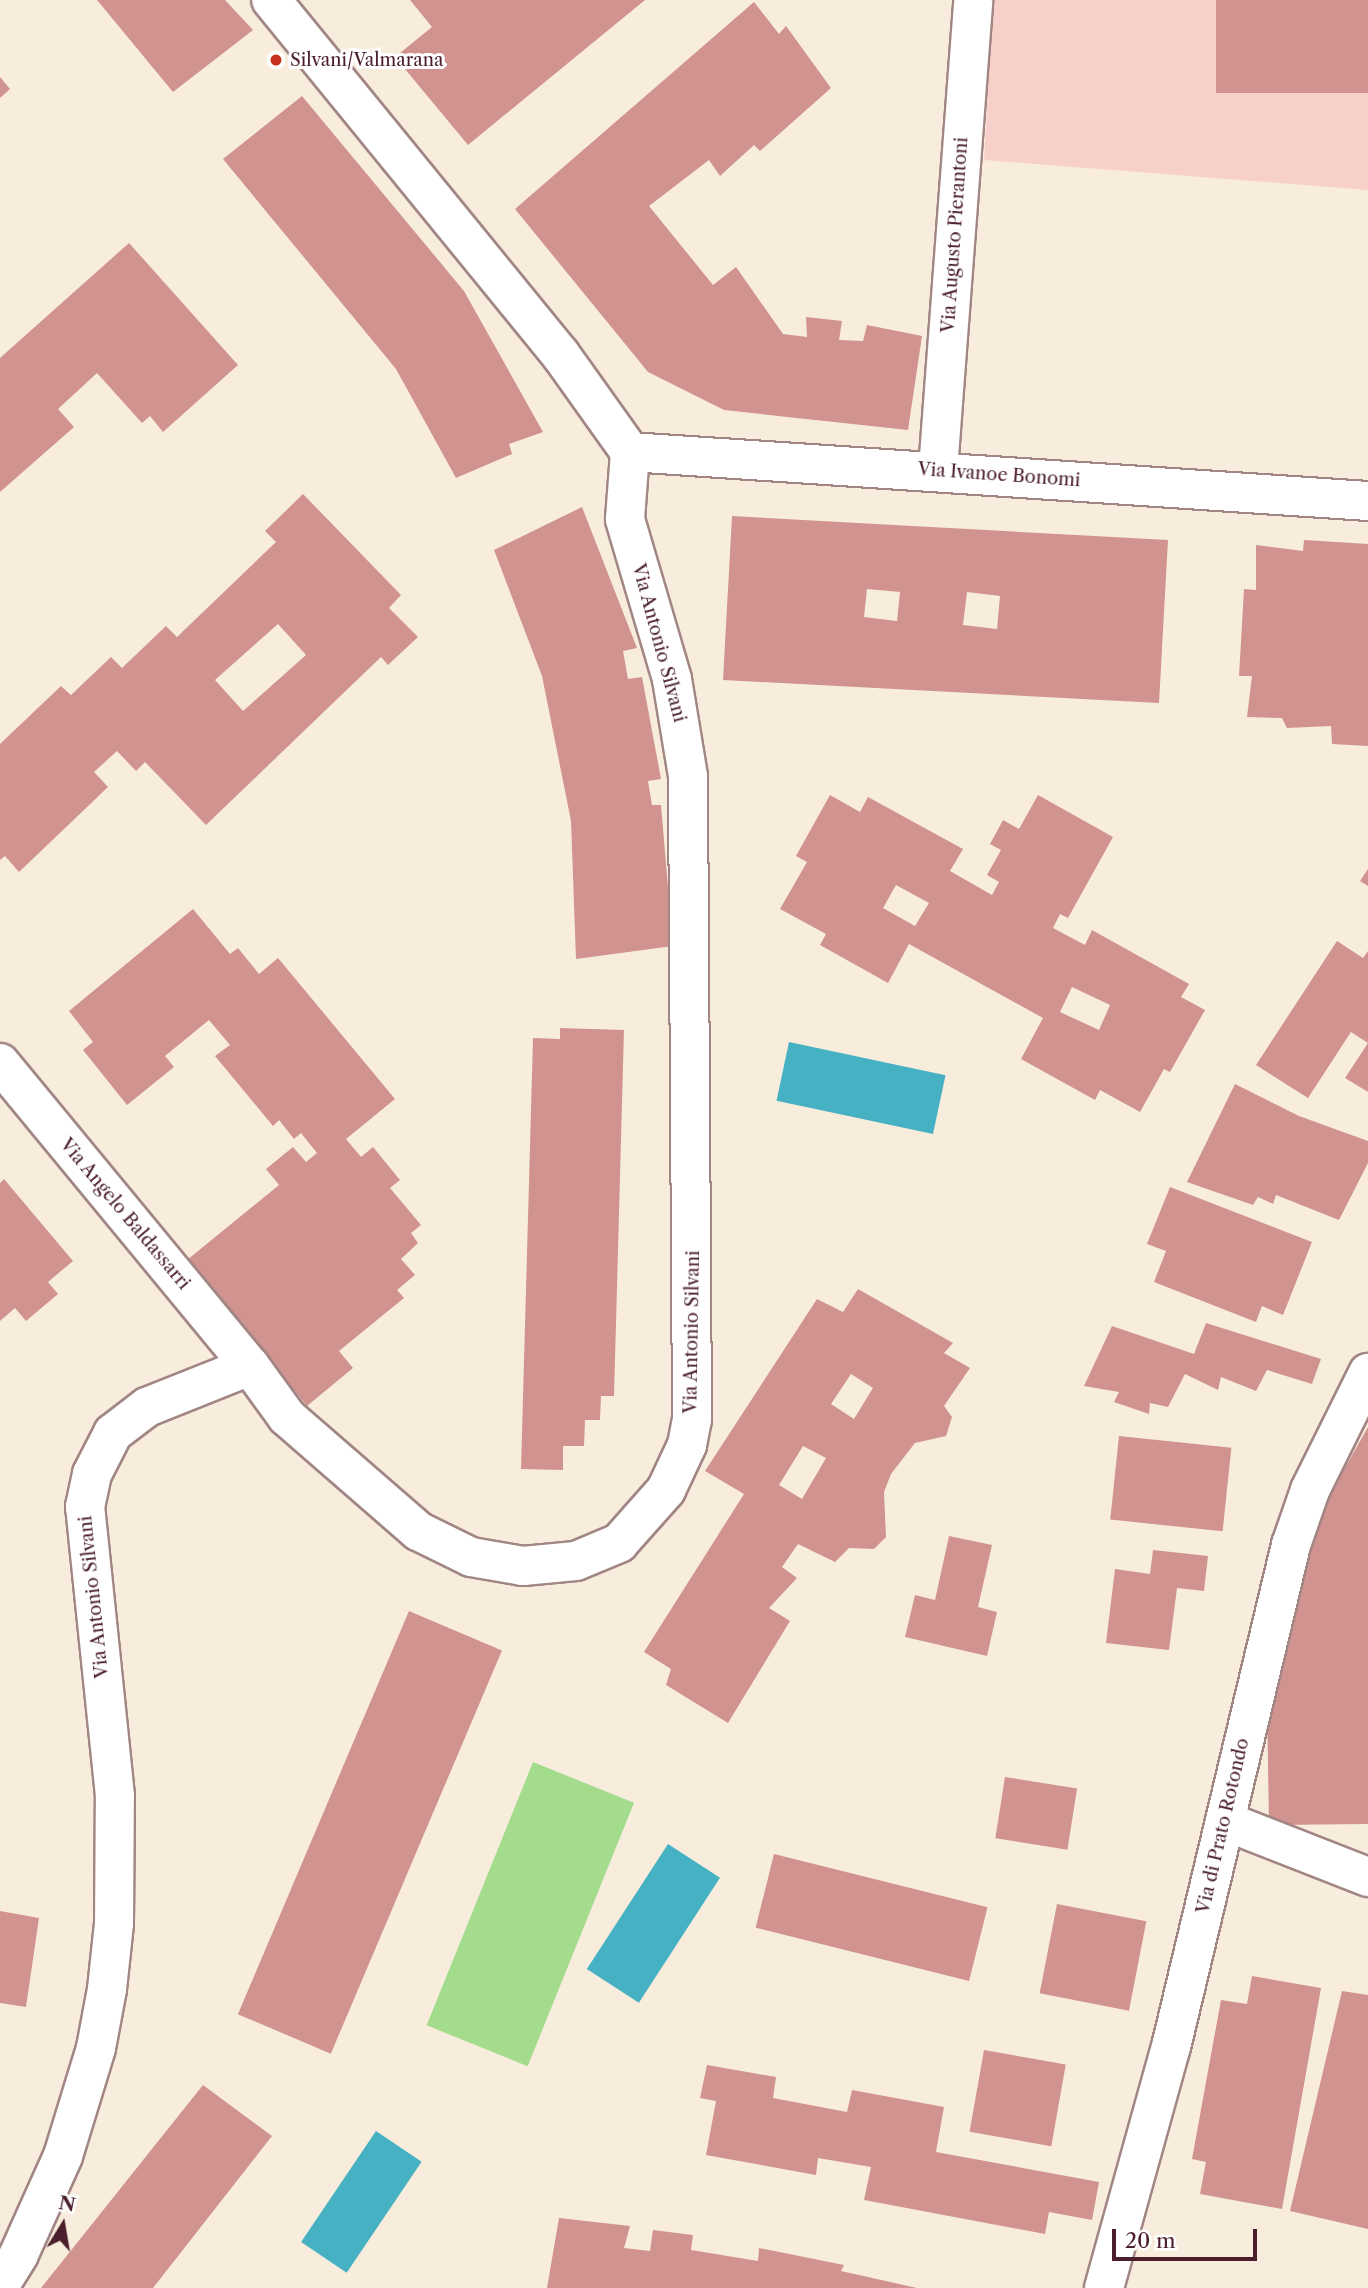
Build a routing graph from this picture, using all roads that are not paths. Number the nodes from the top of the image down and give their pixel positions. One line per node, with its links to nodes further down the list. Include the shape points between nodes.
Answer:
1 (271, 0): 3 (street, via 560,354)
2 (973, 0): 4 (street, Via Augusto Pierantoni)
3 (630, 452): 4 (street, Via Ivanoe Bonomi); 7 (street, Via Antonio Silvani, via 625,519 672,679 688,776 693,1396 690,1435 678,1469 645,1519 607,1551 555,1564 485,1561 418,1531 344,1471 287,1417)
4 (938, 470): 5 (street, Via Ivanoe Bonomi)
5 (1368, 501)
6 (0, 1063): 7 (street, Via Angelo Baldassarri)
7 (250, 1366): 11 (street, Via Antonio Silvani, via 167,1398 130,1419 106,1444 90,1482 86,1535 115,1796 114,1924 107,1989 96,2048 62,2156 19,2254)
8 (1368, 1373): 9 (street, Via di Prato Rotondo, via 1310,1490 1291,1545)
9 (1225, 1821): 10 (street); 12 (street, Via di Prato Rotondo, via 1171,2047)
10 (1368, 1877)
11 (0, 2285)
12 (1104, 2288)

